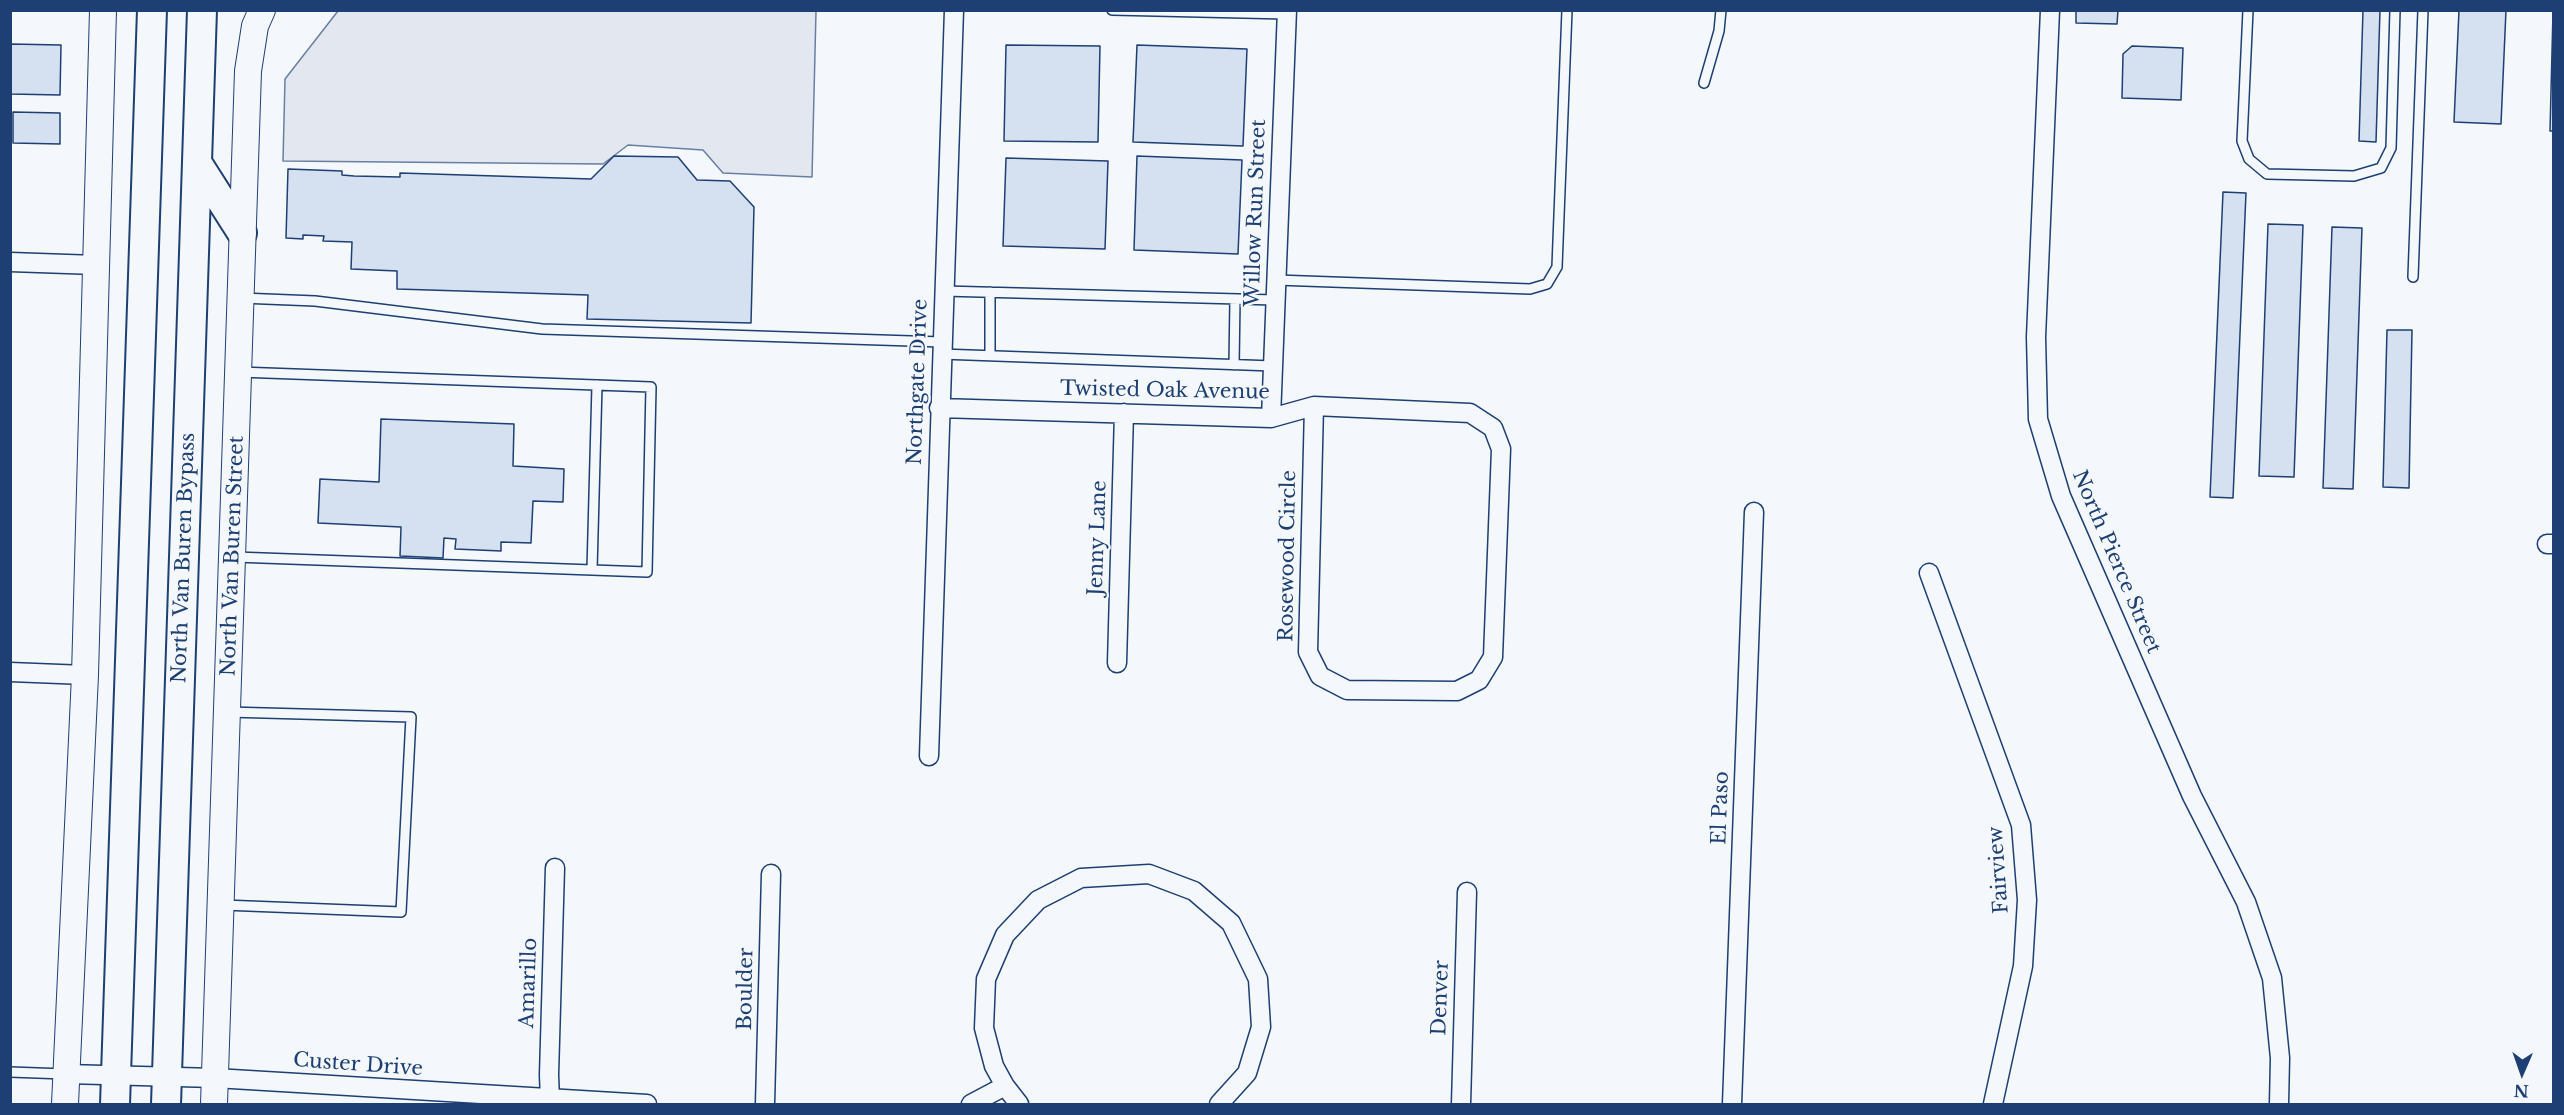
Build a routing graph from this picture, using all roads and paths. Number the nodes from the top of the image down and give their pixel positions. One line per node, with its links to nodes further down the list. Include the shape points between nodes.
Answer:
1 (103, 10): 19 (street)
2 (152, 10): 53 (main road)
3 (202, 10): 16 (main road, North Van Buren Bypass)
4 (262, 10): 17 (street, North Van Buren Street, via 255,26 248,71)
5 (954, 10): 22 (street, Northgate Drive)
6 (1112, 10): 13 (lane)
7 (1567, 10): 21 (lane, via 1557,267 1547,284 1530,289)
8 (1721, 10): 15 (lane)
9 (2050, 10): 69 (street, North Pierce Street, via 2036,337 2038,418 2061,496 2192,796 2246,902 2272,978 2280,1058)
10 (2248, 10): 11 (lane, via 2242,141 2249,159 2267,174 2354,176 2380,168 2391,148)
11 (2395, 10)
12 (2423, 10): 20 (lane)
13 (1244, 12): 14 (lane)
14 (1287, 12): 21 (street, Willow Run Street)
15 (1704, 83)
16 (198, 164): 17 (main road); 56 (main road, North Van Buren Bypass)
17 (242, 233): 24 (street, North Van Buren Street)
18 (10, 262): 19 (street)
19 (96, 266): 44 (street)
20 (2413, 277)
21 (1276, 280): 26 (street, Willow Run Street)
22 (944, 291): 23 (lane); 27 (street, Northgate Drive)
23 (990, 292): 25 (lane); 28 (lane)
24 (242, 298): 27 (lane, via 337,303 542,329); 31 (street, North Van Buren Street)
25 (1235, 299): 26 (lane); 29 (lane)
26 (1275, 300): 30 (street, Willow Run Street)
27 (941, 348): 28 (lane); 34 (street, Northgate Drive)
28 (990, 356): 29 (lane)
29 (1234, 365): 30 (lane)
30 (1273, 366): 36 (street, Willow Run Street)
31 (239, 372): 32 (lane); 39 (street, North Van Buren Street)
32 (597, 385): 40 (lane); 40 (lane, via 651,387 646,572)
33 (1314, 406): 36 (street, Twisted Oak Avenue); 37 (street, Twisted Oak Avenue, via 1470,413); 37 (street, Rosewood Circle, via 1308,652 1320,676 1347,690 1457,691 1479,680 1493,657 1501,449)
34 (939, 408): 35 (street, Twisted Oak Avenue); 46 (street, Northgate Drive)
35 (1124, 413): 36 (street, Twisted Oak Avenue); 42 (street, Jenny Lane)
36 (1271, 418)
37 (1493, 428)
38 (1754, 512): 67 (street, El Paso)
39 (233, 557): 40 (lane); 45 (street, North Van Buren Street)
40 (592, 570)
41 (1929, 573): 68 (street, Fairview, via 2021,825 2027,900 2023,966)
42 (1117, 663)
43 (10, 672): 44 (street)
44 (85, 675): 52 (street)
45 (228, 712): 50 (street, North Van Buren Street); 50 (lane, via 411,717 401,912)
46 (929, 756)
47 (555, 868): 57 (street, Amarillo)
48 (771, 874): 62 (street, Boulder)
49 (1467, 892): 66 (street, Denver)
50 (221, 905): 54 (street, North Van Buren Street)
51 (10, 1072): 52 (lane)
52 (66, 1074): 53 (street, Custer Drive); 58 (street)
53 (116, 1075): 56 (street, Custer Drive); 59 (main road)
54 (215, 1078): 56 (street, Custer Drive); 57 (street, Custer Drive); 60 (street, North Van Buren Street)
55 (1005, 1086): 63 (street); 64 (street); 65 (street, via 994,1066 984,1028 986,980 1005,935 1038,900 1082,878 1149,874 1194,891 1231,923 1258,979 1261,1027 1247,1074)
56 (166, 1091)
57 (550, 1099): 61 (street, Custer Drive)
58 (65, 1104)
59 (115, 1104)
60 (214, 1104)
61 (645, 1104)
62 (765, 1104)
63 (971, 1104)
64 (1019, 1104)
65 (1219, 1104)
66 (1461, 1104)
67 (1732, 1104)
68 (1993, 1104)
69 (2279, 1104)

